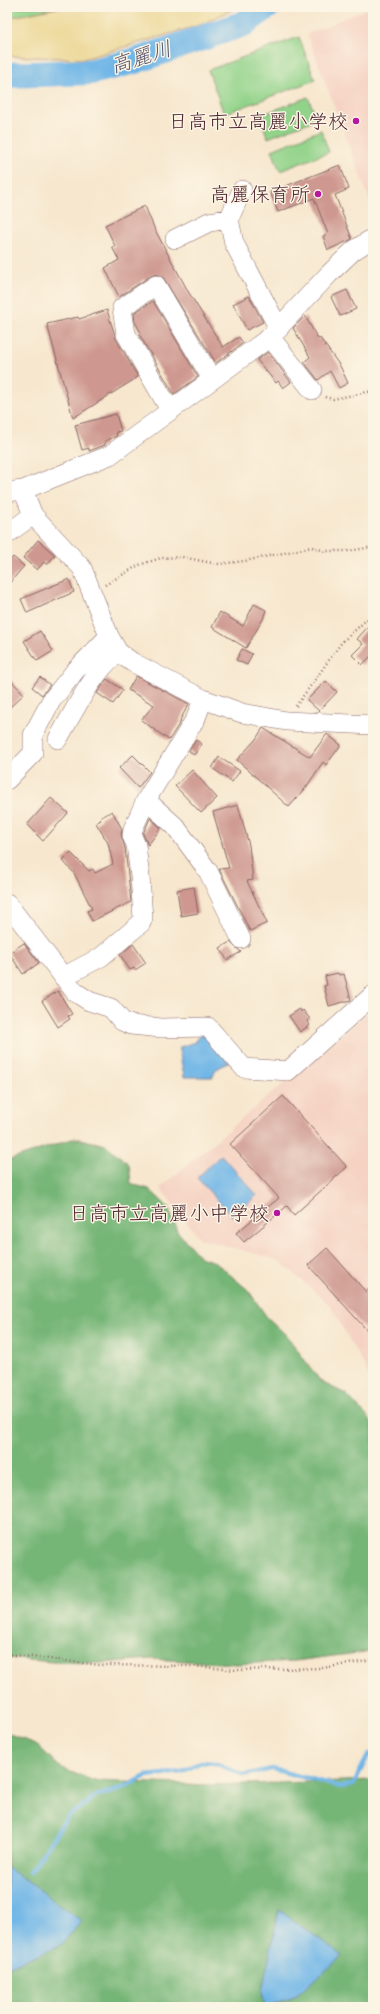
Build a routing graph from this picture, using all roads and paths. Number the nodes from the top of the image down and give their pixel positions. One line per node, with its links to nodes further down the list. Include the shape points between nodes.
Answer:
1 (242, 190): 2 (street)
2 (229, 219): 4 (street, via 209,222); 5 (street, via 234,243)
3 (373, 238): 5 (street, via 353,251 329,274)
4 (175, 239)
5 (274, 333): 6 (street); 7 (street)
6 (212, 379): 9 (street); 9 (street, via 156,284 122,308 126,334)
7 (312, 390): 8 (path, via 320,396 333,399)
8 (373, 392)
9 (170, 410): 10 (street, via 110,455)
10 (15, 491): 11 (street)
11 (33, 515): 12 (street); 14 (street, via 82,568)
12 (7, 534)
13 (373, 547): 14 (path, via 325,551 312,547 217,564 182,557 161,558 139,566)
14 (92, 591): 16 (street)
15 (373, 614): 18 (path, via 342,642)
16 (114, 644): 17 (street, via 132,662); 20 (street, via 104,665); 21 (street, via 75,671 51,701 33,735 32,753)
17 (202, 699): 18 (street, via 242,713); 22 (street, via 196,718)
18 (286, 721): 19 (street)
19 (373, 725)
20 (58, 739)
21 (7, 780)
22 (146, 800): 24 (street, via 175,826 208,871); 25 (street, via 134,825 132,836 136,845 140,877 143,918 141,923 100,957)
23 (7, 903): 25 (street)
24 (241, 939)
25 (63, 977): 26 (street, via 75,992 89,1001 111,1008 122,1021 131,1025 161,1028 208,1027 244,1068 288,1071)
26 (373, 995)
27 (7, 1654): 28 (path, via 100,1665 193,1666 237,1670 323,1668)
28 (373, 1660)

